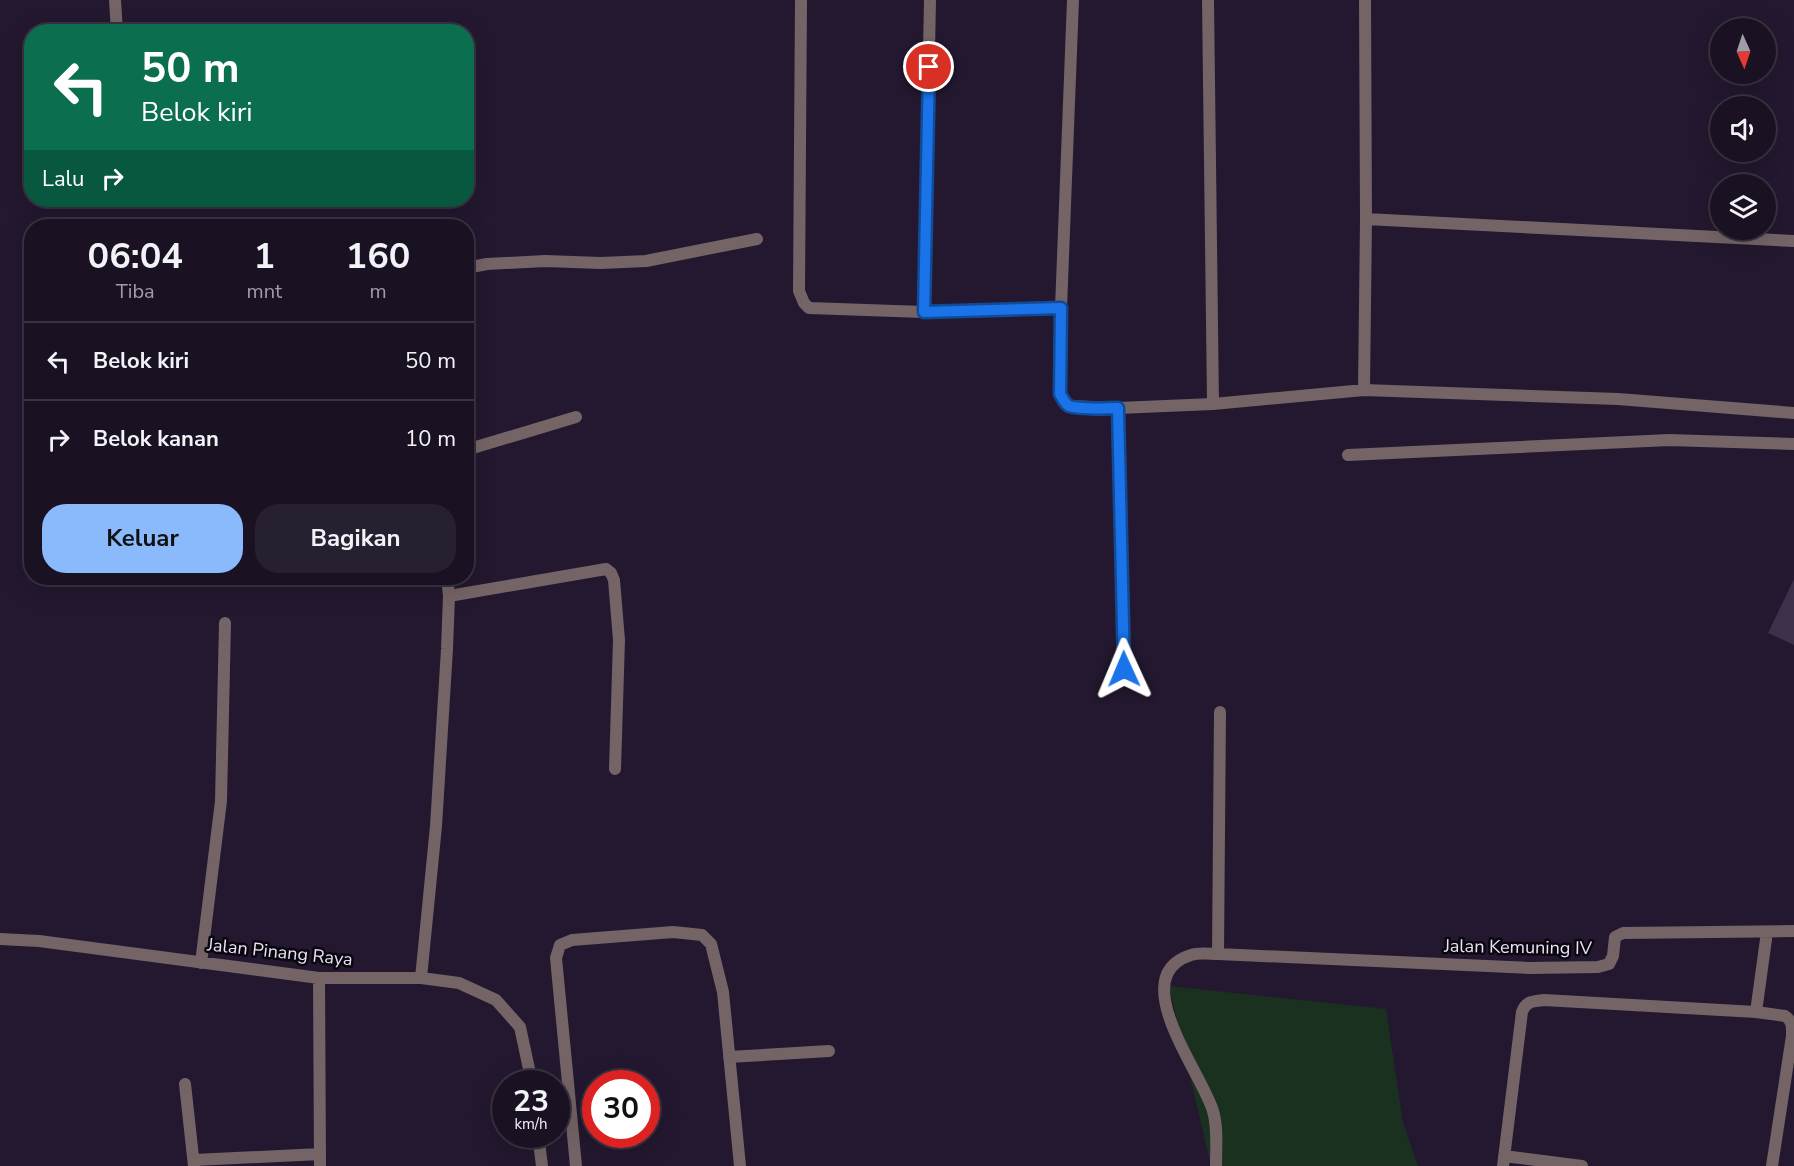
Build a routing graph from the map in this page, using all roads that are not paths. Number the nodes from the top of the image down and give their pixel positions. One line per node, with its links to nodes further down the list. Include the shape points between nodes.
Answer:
1 (115, 0): 7 (street)
2 (801, 0): 13 (street, via 801,299 809,308)
3 (930, 0): 13 (street)
4 (1073, 0): 12 (street)
5 (1208, 0): 15 (street)
6 (1365, 0): 8 (street)
7 (116, 24)
8 (1366, 219): 10 (street); 14 (street)
9 (757, 239): 11 (street, via 646,261 545,261)
10 (1794, 240)
11 (474, 267)
12 (1061, 308): 13 (street); 16 (street, via 1060,394 1064,402 1069,406)
13 (924, 312)
14 (1364, 390): 15 (street); 17 (street, via 1618,399)
15 (1213, 404): 16 (street)
16 (1118, 408): 25 (street)
17 (1794, 413)
18 (576, 417): 20 (street)
19 (1794, 444): 21 (street, via 1669,440)
20 (474, 448)
21 (1348, 455)
22 (448, 585): 23 (street)
23 (449, 596): 27 (street, via 606,569 611,573 619,640); 34 (street, via 436,826)
24 (225, 624): 32 (street, via 221,801)
25 (1124, 669)
26 (1220, 712): 31 (street)
27 (615, 769)
28 (1767, 932): 29 (street, Jalan Kemuning IV); 31 (street, Jalan Kemuning IV, via 1623,933 1615,938 1609,964 1598,967 1529,968); 35 (street)
29 (1794, 932)
30 (0, 939): 32 (street, Jalan Pinang Raya)
31 (1218, 954): 47 (street, via 1193,954 1174,963 1166,976 1164,999 1172,1026 1213,1111)
32 (201, 963): 33 (street, Jalan Pinang Raya)
33 (319, 978): 34 (street, Jalan Pinang Raya); 41 (street)
34 (421, 978): 38 (street, Jalan Pinang Raya, via 459,983 496,1000 520,1027)
35 (1756, 1012): 42 (street, via 1544,1000 1524,1005); 49 (street, via 1785,1016 1792,1024)
36 (829, 1051): 37 (street)
37 (729, 1058): 45 (street, via 723,992 711,944 702,935 673,932 572,940 560,945 556,958); 46 (street)
38 (529, 1070)
39 (185, 1084): 43 (street)
40 (540, 1148): 44 (street)
41 (320, 1160): 43 (street)
42 (1504, 1161): 48 (street)
43 (194, 1163)
44 (542, 1166)
45 (576, 1166)
46 (740, 1166)
47 (1216, 1166)
48 (1582, 1166)
49 (1772, 1166)

